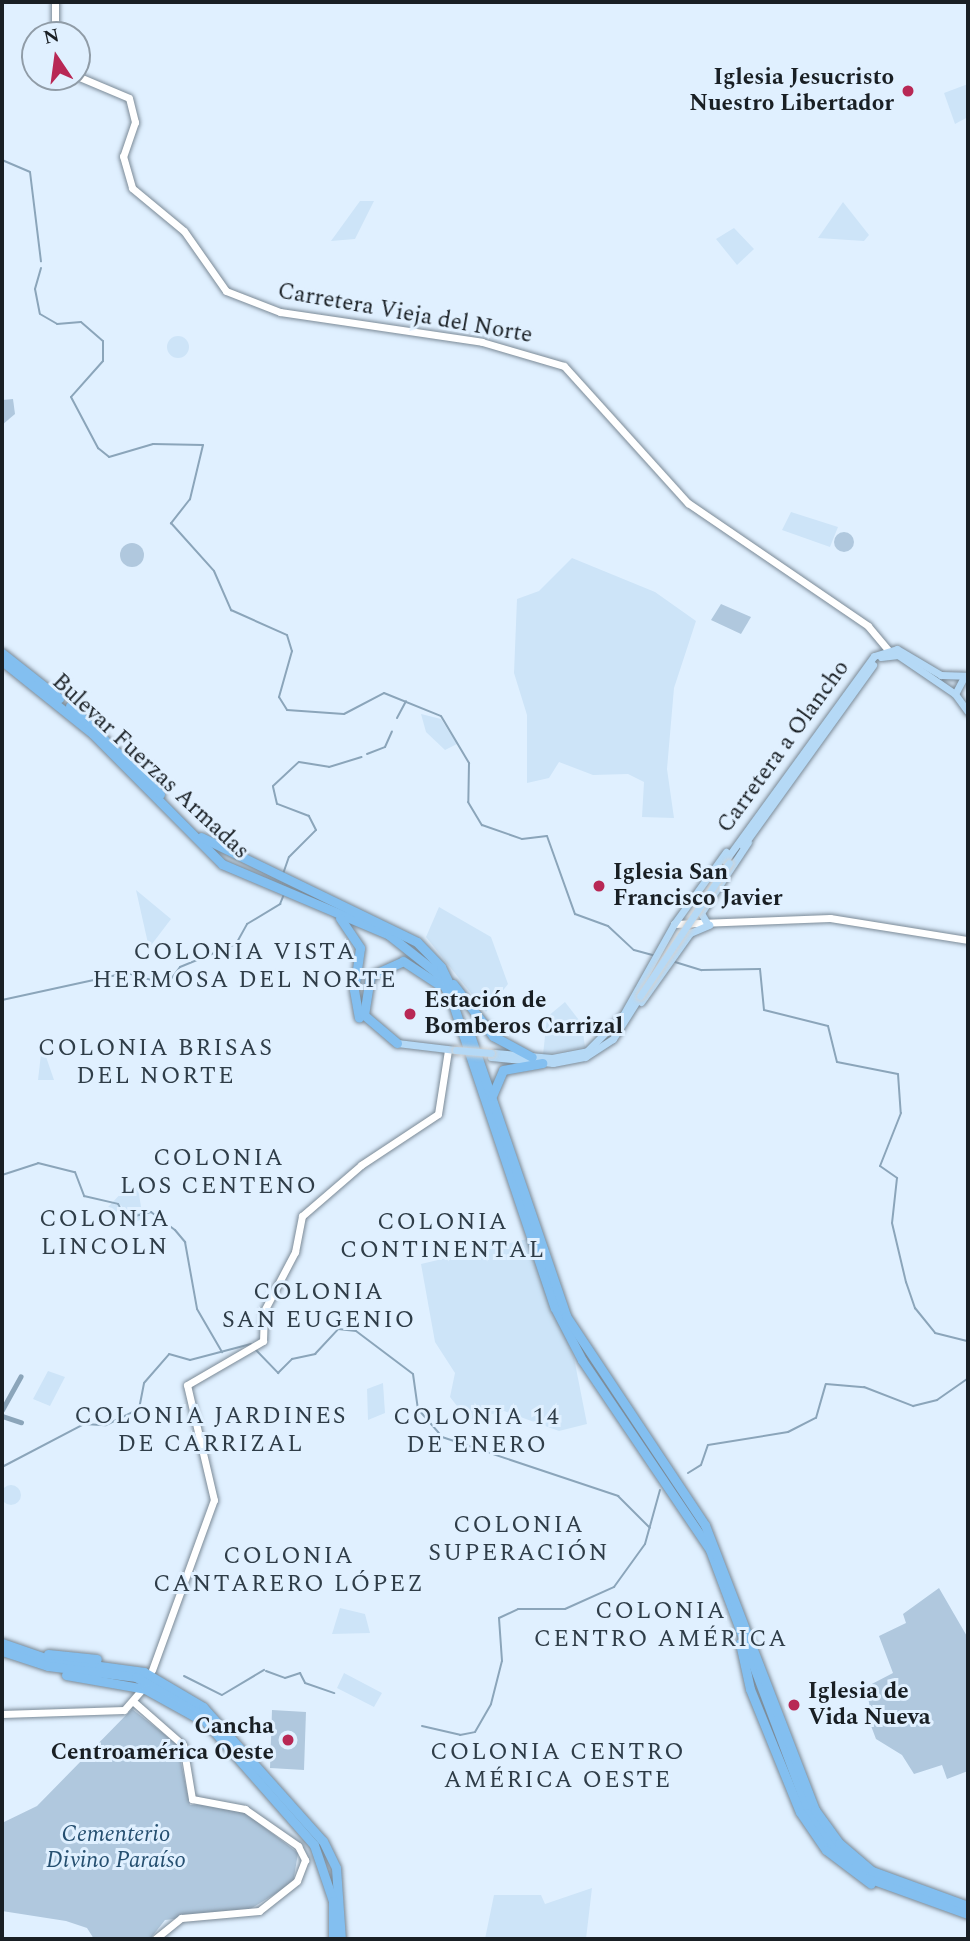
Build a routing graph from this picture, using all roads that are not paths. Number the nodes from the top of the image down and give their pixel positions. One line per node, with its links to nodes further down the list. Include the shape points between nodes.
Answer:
1 (55, 2): 2 (street)
2 (55, 21)
3 (91, 82): 4 (street, Carretera Vieja del Norte, via 129,98 135,122 124,156 132,188 184,231 226,291 280,312 482,342 564,366 688,503 867,626)
4 (885, 651): 7 (main road, via 907,653 941,675); 10 (main road, Carretera a Olancho)
5 (2, 653): 11 (highway, Bulevar Fuerzas Armadas, via 88,721 205,840)
6 (2, 662): 13 (highway, Bulevar Fuerzas Armadas, via 92,733)
7 (966, 676): 8 (main road)
8 (955, 694): 9 (main road, Carretera a Olancho); 10 (main road, Carretera a Olancho, via 898,655 876,660)
9 (968, 712)
10 (751, 830): 16 (main road); 17 (main road, via 701,913); 22 (main road, Carretera a Olancho, bridge)
11 (251, 862): 12 (highway, Bulevar Fuerzas Armadas); 13 (highway, via 255,875)
12 (271, 872): 14 (highway, via 262,873); 20 (highway, Bulevar Fuerzas Armadas, via 403,934)
13 (243, 878): 14 (highway, Bulevar Fuerzas Armadas)
14 (264, 886): 15 (highway, Bulevar Fuerzas Armadas)
15 (333, 912): 21 (highway, Bulevar Fuerzas Armadas, via 408,945); 23 (highway, via 358,941 354,998 360,1019 373,1035)
16 (674, 924): 18 (street); 22 (main road)
17 (709, 925): 18 (main road); 19 (street, via 830,918)
18 (692, 928): 22 (main road, bridge)
19 (968, 940)
20 (448, 979): 26 (highway, via 493,1035); 28 (highway, Bulevar Fuerzas Armadas)
21 (451, 998): 23 (highway, via 411,963 394,962 375,971 363,992 364,1015); 38 (highway, Bulevar Fuerzas Armadas, via 561,1323 686,1507 739,1623 750,1689 800,1812 841,1865 888,1889)
22 (624, 1018): 26 (main road, Carretera a Olancho, via 587,1051); 27 (main road, Carretera a Olancho, via 597,1051)
23 (397, 1043): 24 (main road, Carretera a Olancho)
24 (452, 1050): 25 (main road, Carretera a Olancho, bridge); 32 (street, via 438,1114 362,1165 302,1216 296,1247 264,1311 265,1336 258,1345 187,1385 214,1500)
25 (491, 1055): 26 (main road, Carretera a Olancho); 27 (main road, Carretera a Olancho)
26 (532, 1057)
27 (542, 1063): 28 (highway, via 503,1070)
28 (492, 1098): 37 (highway, Bulevar Fuerzas Armadas, via 566,1316 705,1525 815,1810 839,1843 878,1875)
29 (2, 1643): 31 (highway)
30 (2, 1652): 33 (highway, via 49,1672); 36 (highway, via 161,1687 199,1714)
31 (29, 1652): 32 (highway); 36 (highway, via 160,1678 210,1713)
32 (153, 1669): 36 (highway, via 212,1709)
33 (146, 1687): 34 (street); 36 (highway, via 201,1721)
34 (135, 1703): 35 (street, via 113,1713); 39 (street, via 183,1745 192,1799 245,1809 298,1846 306,1860 297,1881 259,1912 181,1918)
35 (2, 1714)
36 (258, 1771): 40 (highway, via 320,1857 332,1901); 41 (highway, via 330,1854 342,1903)
37 (968, 1906)
38 (968, 1914)
39 (155, 1939)
40 (333, 1939)
41 (341, 1939)

